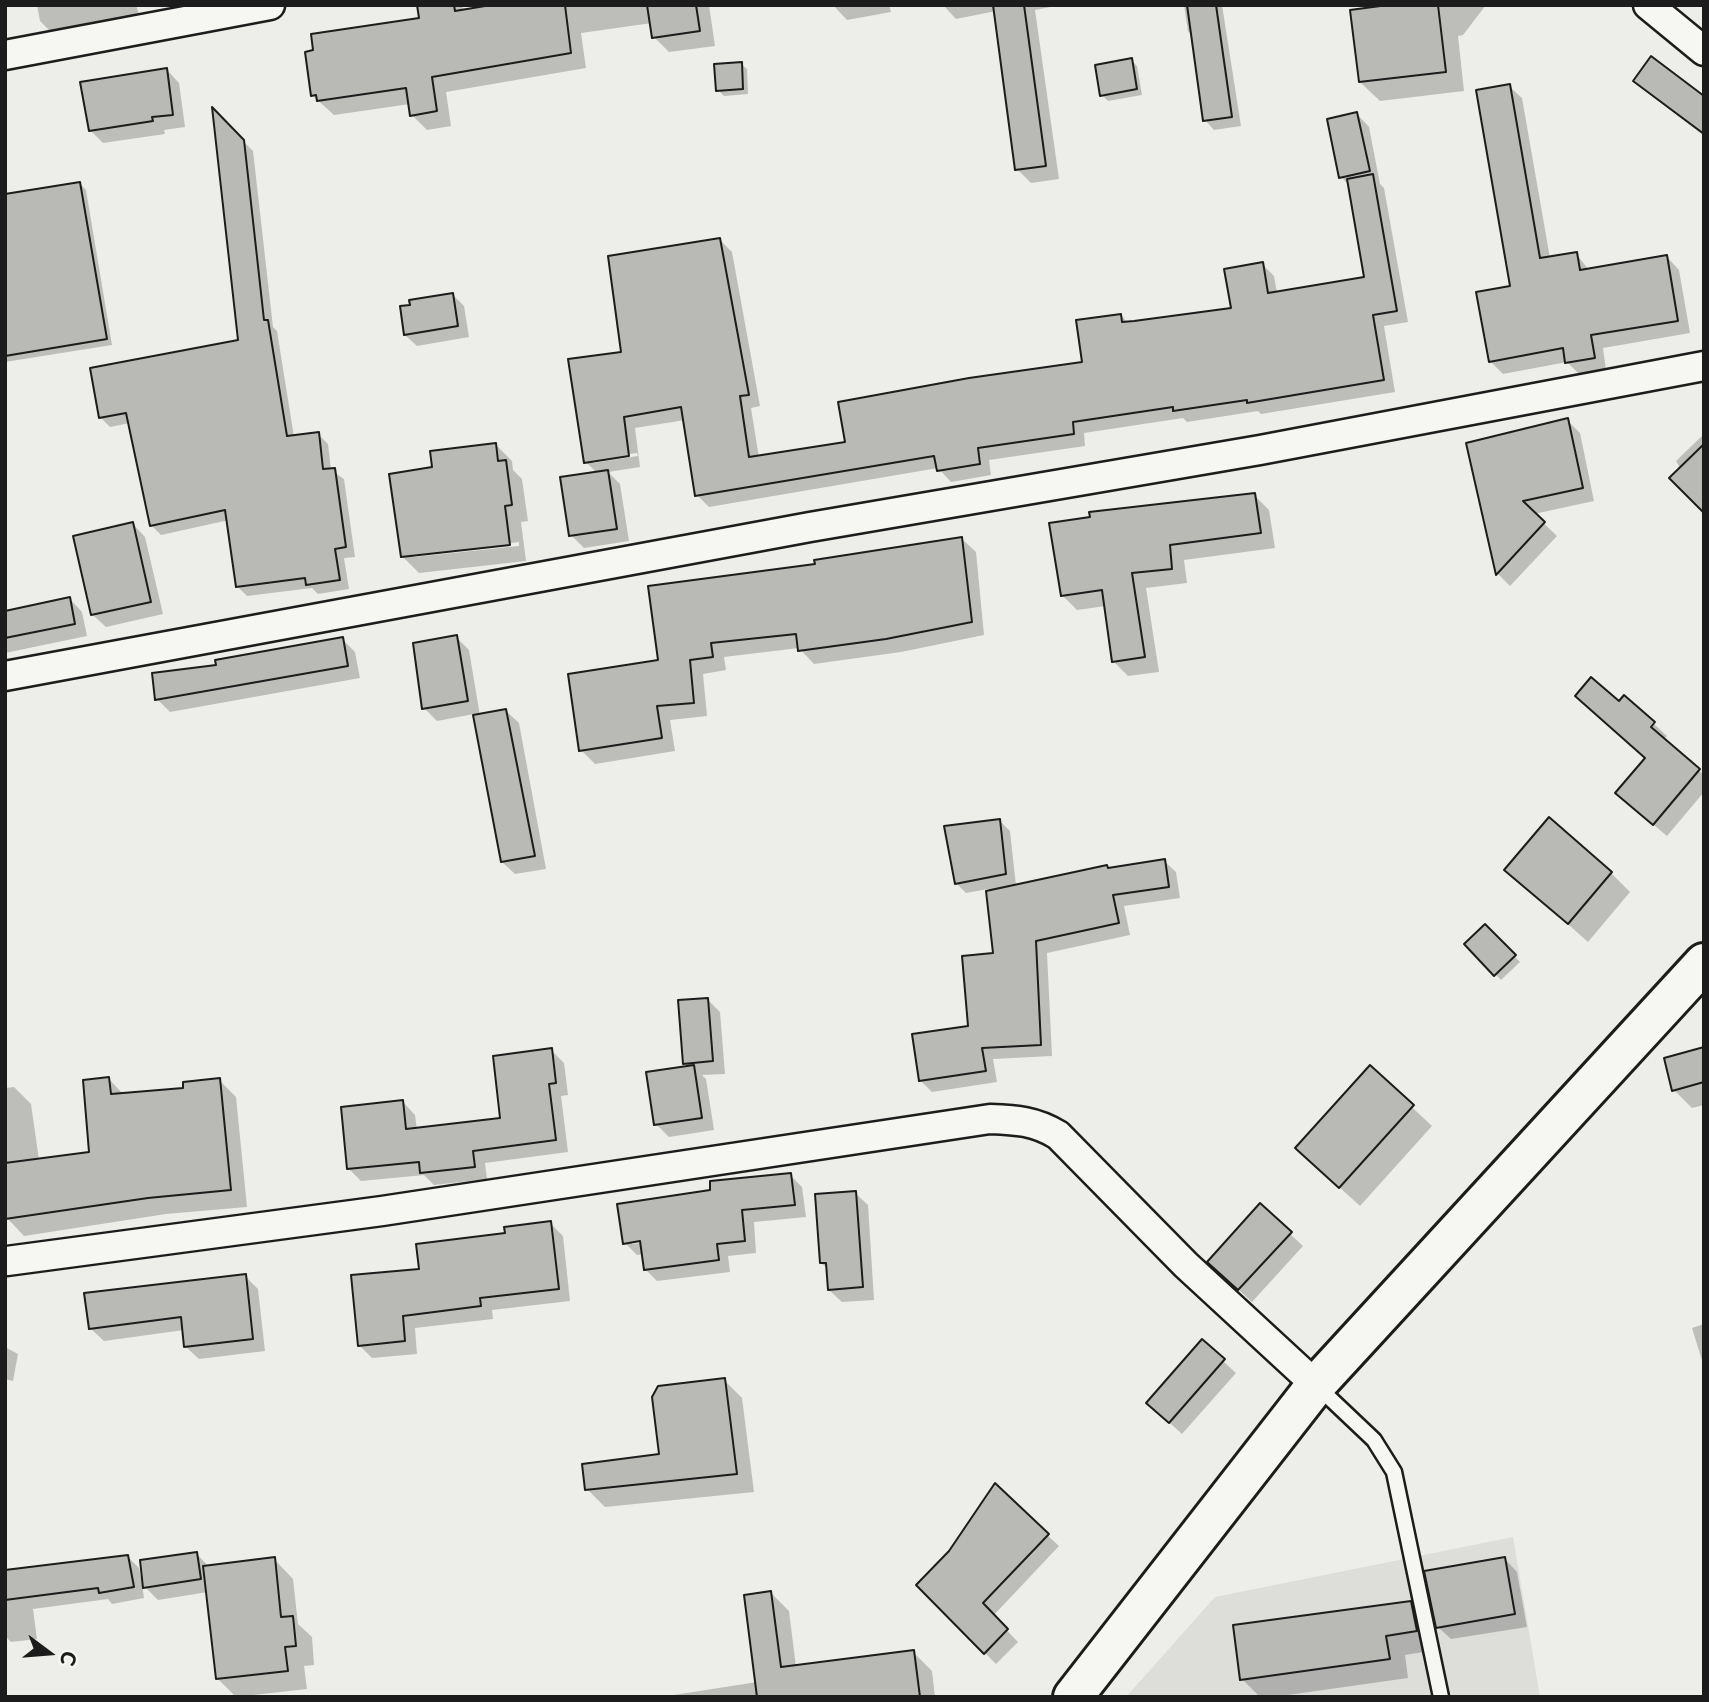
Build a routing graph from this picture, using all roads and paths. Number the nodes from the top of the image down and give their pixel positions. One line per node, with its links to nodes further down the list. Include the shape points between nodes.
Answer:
1 (270, 5): 4 (street)
2 (1648, 5): 3 (street)
3 (1704, 51)
4 (5, 55)
5 (1704, 366): 6 (street)
6 (5, 676)
7 (1704, 963): 9 (main road)
8 (7, 1261): 9 (street, via 382,1211 990,1119 1019,1120 1039,1123 1058,1135 1186,1265)
9 (1316, 1385): 10 (main road); 11 (lane, via 1374,1440 1394,1472)
10 (1073, 1697)
11 (1441, 1697)

